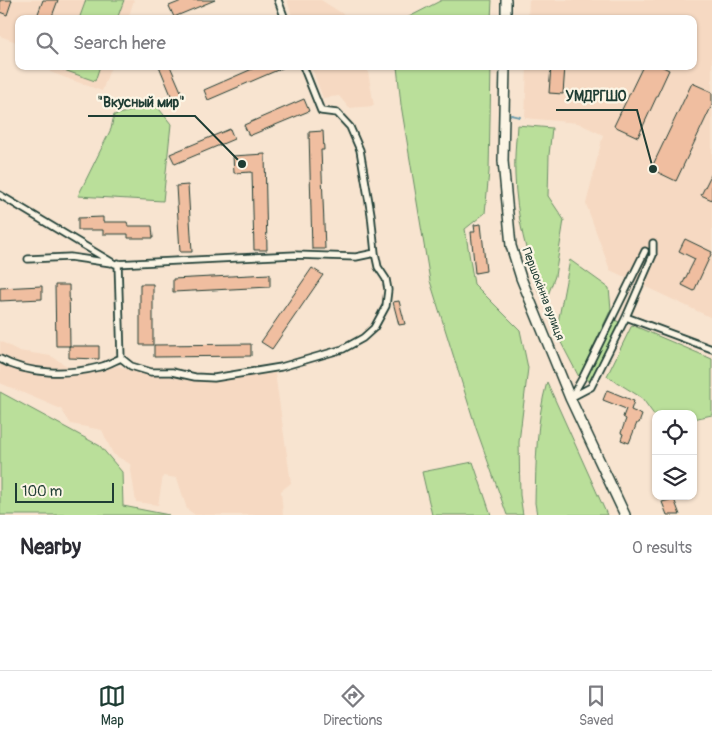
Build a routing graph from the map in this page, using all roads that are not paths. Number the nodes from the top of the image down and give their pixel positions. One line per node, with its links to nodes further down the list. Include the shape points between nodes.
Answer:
1 (278, 0): 3 (street)
2 (506, 0): 4 (highway)
3 (284, 15)
4 (506, 15)
5 (305, 70): 10 (street, via 321,111 337,113 350,126 360,150)
6 (505, 70): 17 (highway, Першокінна вулиця, via 503,161 511,246)
7 (0, 195): 12 (street)
8 (653, 243): 13 (street, via 653,255)
9 (646, 251): 17 (street, via 588,369)
10 (375, 253): 12 (street); 15 (street, via 378,267 386,279 386,306 374,328 343,349 281,367 214,378 151,372 131,366)
11 (28, 259): 12 (street, via 70,257)
12 (117, 263): 15 (street)
13 (626, 317): 14 (street); 17 (street, via 591,387)
14 (712, 349)
15 (120, 358): 16 (street, via 101,367 68,372 33,371)
16 (0, 359)
17 (570, 398): 18 (highway, Першокінна вулиця)
18 (625, 515)

